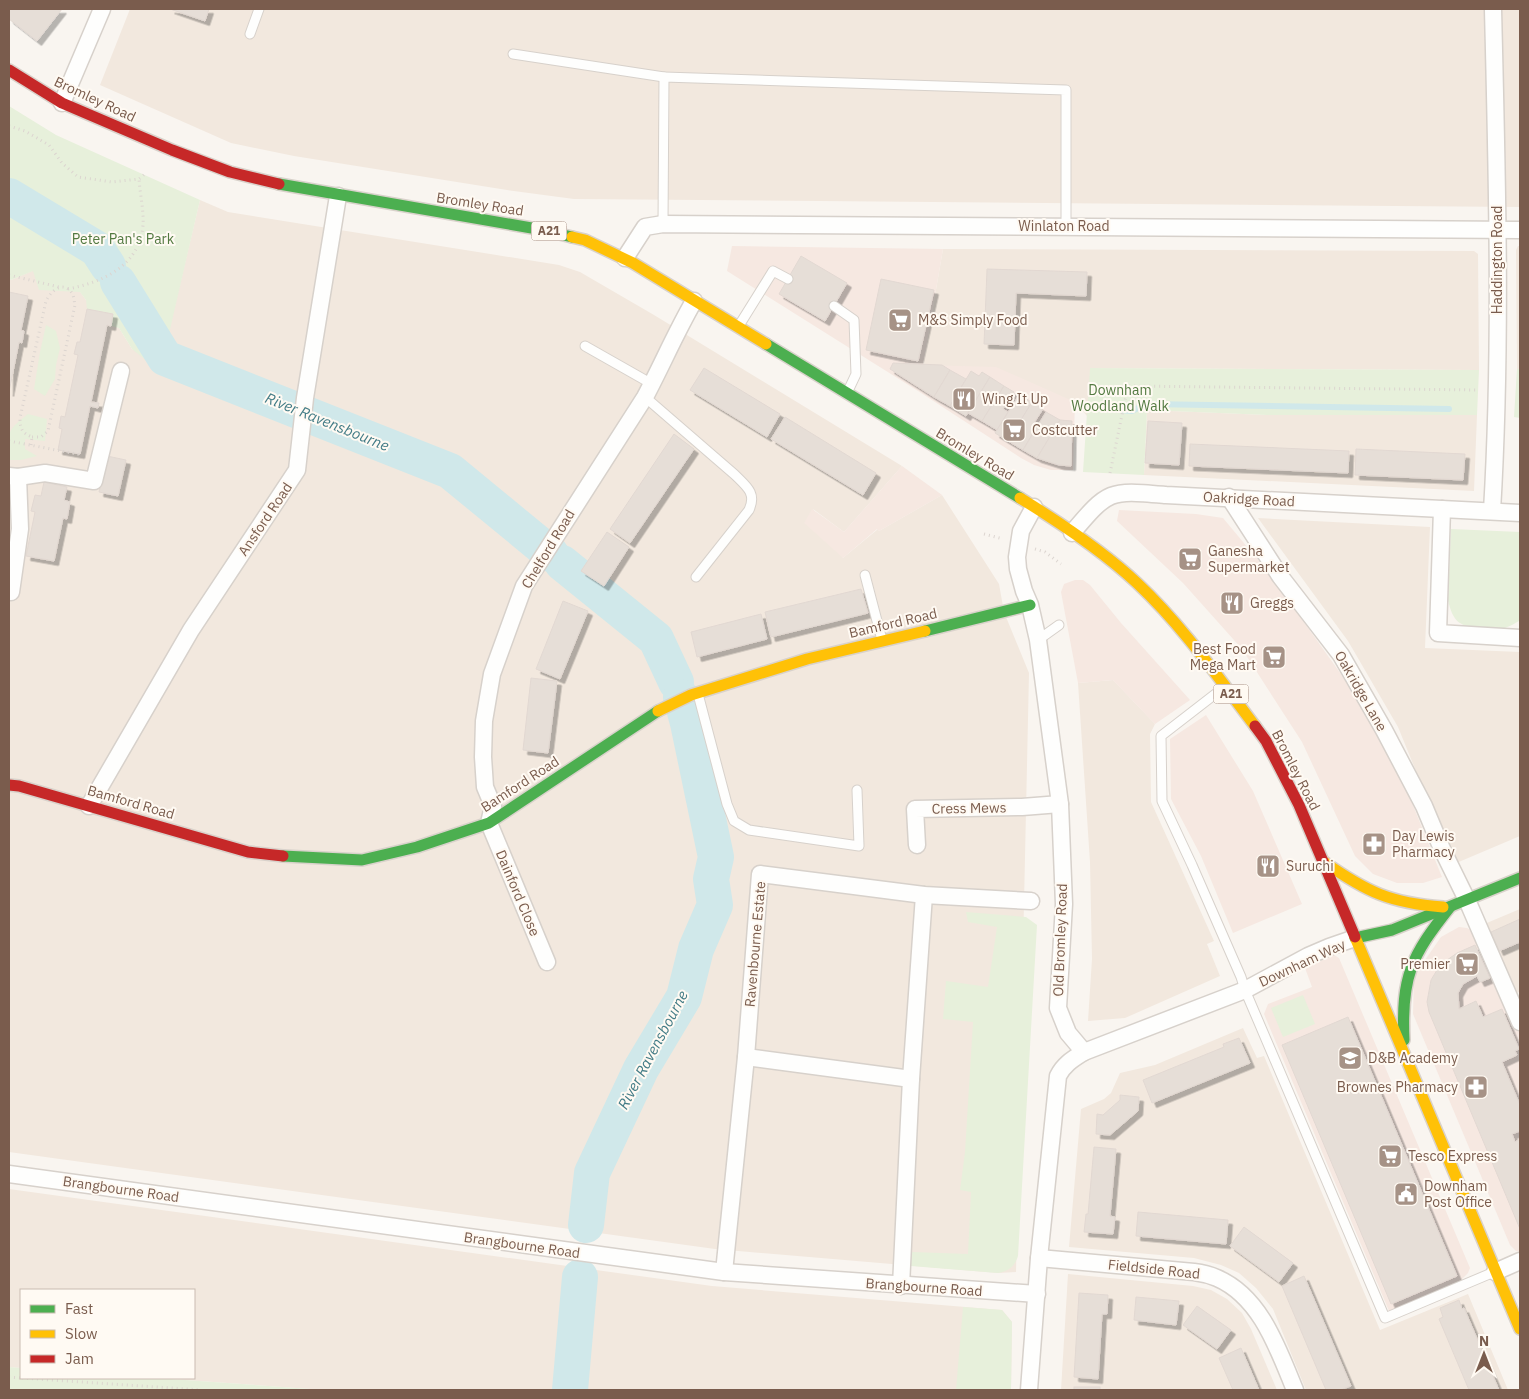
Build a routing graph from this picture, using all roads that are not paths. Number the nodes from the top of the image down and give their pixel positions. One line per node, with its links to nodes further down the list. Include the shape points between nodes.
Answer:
1 (102, 9): 8 (street)
2 (259, 9): 4 (lane)
3 (1493, 9): 12 (street, Haddington Road)
4 (250, 34)
5 (513, 54): 7 (lane)
6 (9, 70): 8 (main road, Bromley Road / A21)
7 (664, 77): 10 (lane); 11 (lane, via 1066,90)
8 (62, 103): 9 (main road, Bromley Road / A21, via 230,172)
9 (338, 196): 14 (main road, Bromley Road / A21, via 543,230 585,240); 43 (street, Ansford Road, via 305,398 297,470 191,630)
10 (663, 224): 11 (street, Winlaton Road); 14 (street, Winlaton Road, via 645,227)
11 (1066, 226): 12 (street, Winlaton Road)
12 (1498, 230): 13 (street, Winlaton Road); 27 (street, Haddington Road, via 1498,393)
13 (1520, 230)
14 (625, 258): 16 (main road, Bromley Road / A21)
15 (788, 279): 18 (lane, via 773,271)
16 (694, 300): 18 (main road, Bromley Road / A21); 21 (street, Chelford Road)
17 (834, 306): 22 (lane, via 854,320 856,374)
18 (738, 327): 22 (main road, Bromley Road / A21)
19 (585, 346): 21 (lane)
20 (121, 371): 23 (street, via 94,480 45,473)
21 (648, 391): 31 (lane, via 752,495 749,510); 44 (street, Chelford Road, via 524,586 492,674 484,721 485,787 493,806)
22 (846, 394): 25 (main road, Bromley Road / A21)
23 (13, 477): 32 (street, via 20,529)
24 (1229, 497): 26 (street, Oakridge Road); 29 (street, Oakridge Road, via 1117,492 1097,504); 49 (street, Oakridge Lane, via 1280,576 1341,655 1424,806)
25 (1034, 507): 29 (main road, Bromley Road / A21); 33 (street, Old Bromley Road, via 1021,531 1017,557)
26 (1442, 509): 27 (street, Oakridge Road); 35 (street, via 1438,633)
27 (1492, 511): 28 (street, Oakridge Road)
28 (1520, 513)
29 (1072, 532): 38 (main road, Bromley Road / A21, via 1137,583 1191,641)
30 (865, 574): 37 (lane)
31 (696, 577)
32 (11, 592)
33 (1030, 605): 36 (street, Old Bromley Road); 37 (main road, Bamford Road)
34 (1059, 624): 36 (lane)
35 (1520, 638)
36 (1038, 640): 42 (street, Old Bromley Road)
37 (882, 641): 39 (main road, Bamford Road, via 806,659)
38 (1226, 686): 46 (main road, Bromley Road / A21, via 1266,741); 54 (lane, via 1162,736 1162,801)
39 (694, 694): 41 (lane, via 727,804 734,821 749,830 859,846); 44 (main road, Bamford Road, via 652,714)
40 (9, 785): 43 (main road, Bamford Road)
41 (857, 790)
42 (1060, 804): 45 (street, Cress Mews, via 915,809); 56 (street, Old Bromley Road, via 1064,904 1058,1008 1068,1033)
43 (89, 806): 44 (main road, Bamford Road, via 248,852 306,858 362,860 417,847)
44 (489, 823): 53 (street, Dainford Close)
45 (917, 845)
46 (1324, 862): 51 (main road, via 1361,888 1384,898 1407,904); 52 (main road, Bromley Road / A21)
47 (1520, 878): 49 (main road, Downham Way)
48 (924, 896): 50 (street, Ravenbourne Estate); 57 (street, Ravenbourne Estate, via 760,874); 59 (street)
49 (1467, 900): 51 (main road, Downham Way); 55 (street, Oakridge Lane)
50 (1031, 901)
51 (1450, 907): 52 (main road, Downham Way, via 1392,930); 58 (main road, via 1430,931 1408,974 1402,1012)
52 (1355, 938): 54 (street, Downham Way, via 1329,946); 58 (main road, Bromley Road / A21)
53 (547, 962)
54 (1245, 990): 56 (street, Downham Way); 64 (lane, via 1384,1318)
55 (1520, 1022)
56 (1084, 1052): 61 (street, via 1068,1063 1058,1076)
57 (746, 1057): 59 (street); 63 (street, Ravenbourne Estate)
58 (1406, 1058): 64 (main road, Bromley Road / A21)
59 (911, 1079): 65 (street)
60 (9, 1174): 63 (street, Brangbourne Road)
61 (1040, 1258): 66 (street); 69 (street, Fieldside Road, via 1194,1272 1217,1278 1250,1302 1281,1355)
62 (1520, 1261): 64 (street)
63 (724, 1272): 65 (street, Brangbourne Road)
64 (1495, 1272): 67 (main road, Bromley Road / A21)
65 (901, 1286): 66 (street, Brangbourne Road)
66 (1037, 1294): 68 (street)
67 (1520, 1329)
68 (1029, 1390)
69 (1295, 1390)

